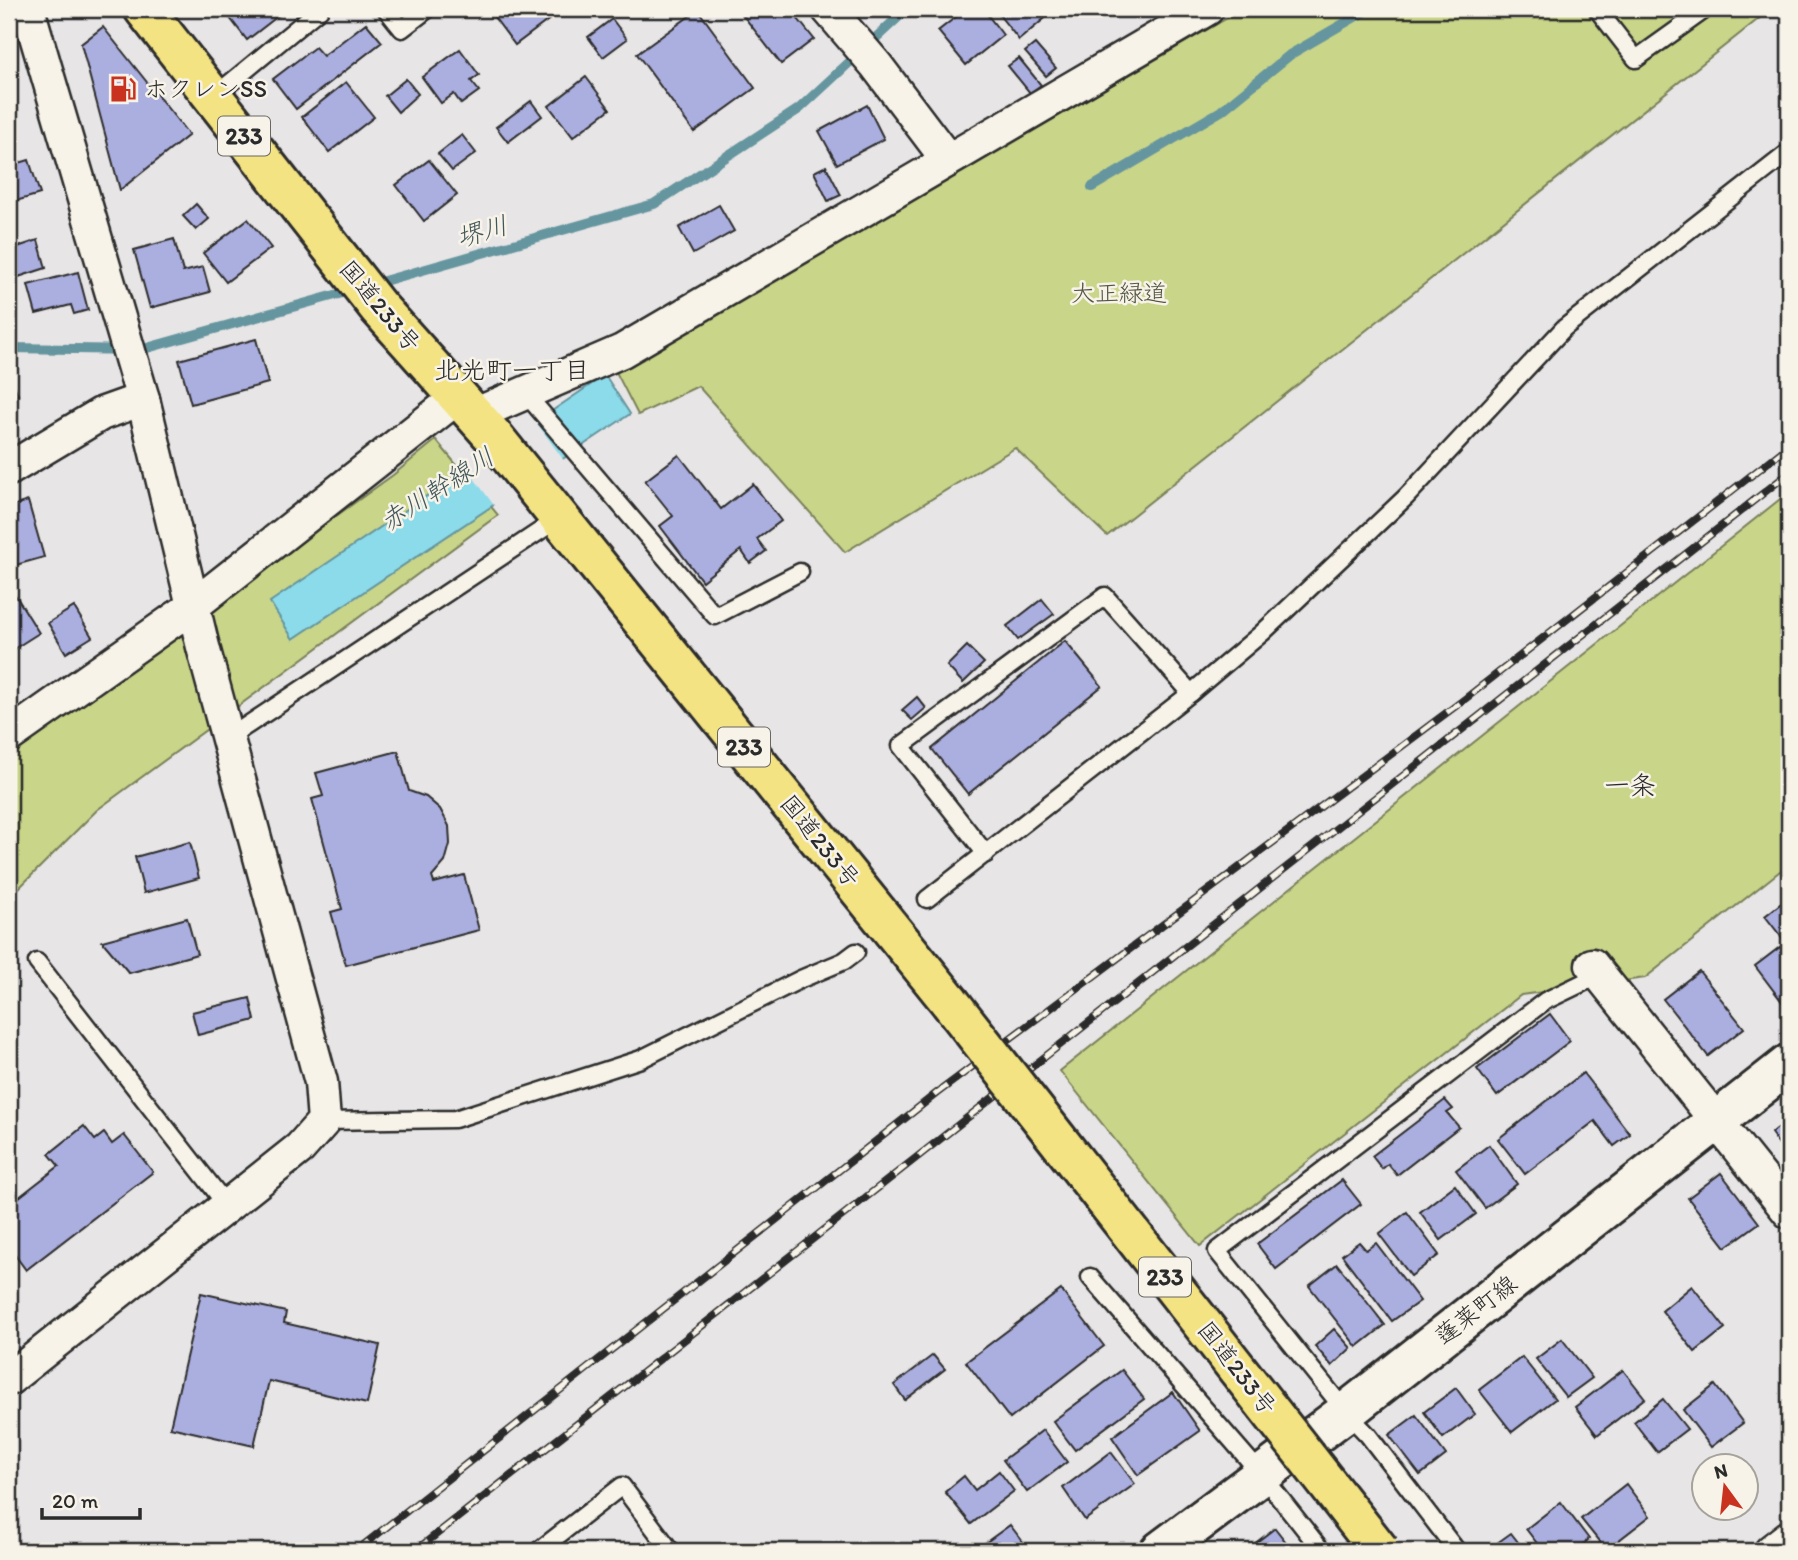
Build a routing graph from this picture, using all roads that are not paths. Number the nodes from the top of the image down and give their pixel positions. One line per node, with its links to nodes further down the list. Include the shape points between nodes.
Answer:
1 (28, 9): 13 (street)
2 (144, 9): 10 (highway, 国道233号 / 233)
3 (320, 9): 10 (lane)
4 (386, 9): 5 (lane, via 402,29)
5 (428, 9)
6 (1597, 9): 7 (lane, via 1636,59)
7 (1706, 9)
8 (1203, 10): 12 (street)
9 (838, 20): 12 (street)
10 (213, 97): 15 (highway, 国道233号 / 233, via 377,307)
11 (1789, 152): 20 (lane, via 1564,328 1406,497)
12 (947, 159): 14 (street)
13 (143, 399): 16 (street, via 101,414); 19 (street)
14 (531, 400): 15 (street); 18 (lane, via 715,616)
15 (475, 417): 17 (highway, 国道233号 / 233); 19 (street)
16 (9, 469)
17 (548, 506): 22 (lane); 42 (highway, 国道233号 / 233, bridge, via 950,1002)
18 (800, 572)
19 (193, 606): 21 (street); 22 (street)
20 (1191, 693): 23 (lane); 23 (lane, via 1105,596 901,746)
21 (9, 736)
22 (228, 738): 29 (street, via 320,1082)
23 (986, 854): 24 (lane)
24 (927, 899)
25 (856, 952): 29 (lane, via 641,1059 454,1119)
26 (37, 962): 31 (lane)
27 (1596, 970): 30 (street); 35 (lane, via 1545,1001 1217,1251)
28 (1789, 1064): 30 (street, 蓬莱町線)
29 (324, 1121): 31 (street, via 300,1148)
30 (1718, 1122): 32 (street); 35 (street, 蓬莱町線)
31 (228, 1206): 34 (street)
32 (1789, 1212)
33 (1090, 1277): 36 (lane)
34 (9, 1379)
35 (1346, 1412): 36 (street, 蓬莱町線); 43 (lane)
36 (1262, 1475): 40 (street, 蓬莱町線); 41 (lane)
37 (1789, 1537): 44 (street)
38 (538, 1551): 39 (lane, via 622,1486)
39 (671, 1551)
40 (1160, 1551)
41 (1322, 1551)
42 (1380, 1551)
43 (1457, 1551)
44 (1771, 1551)

